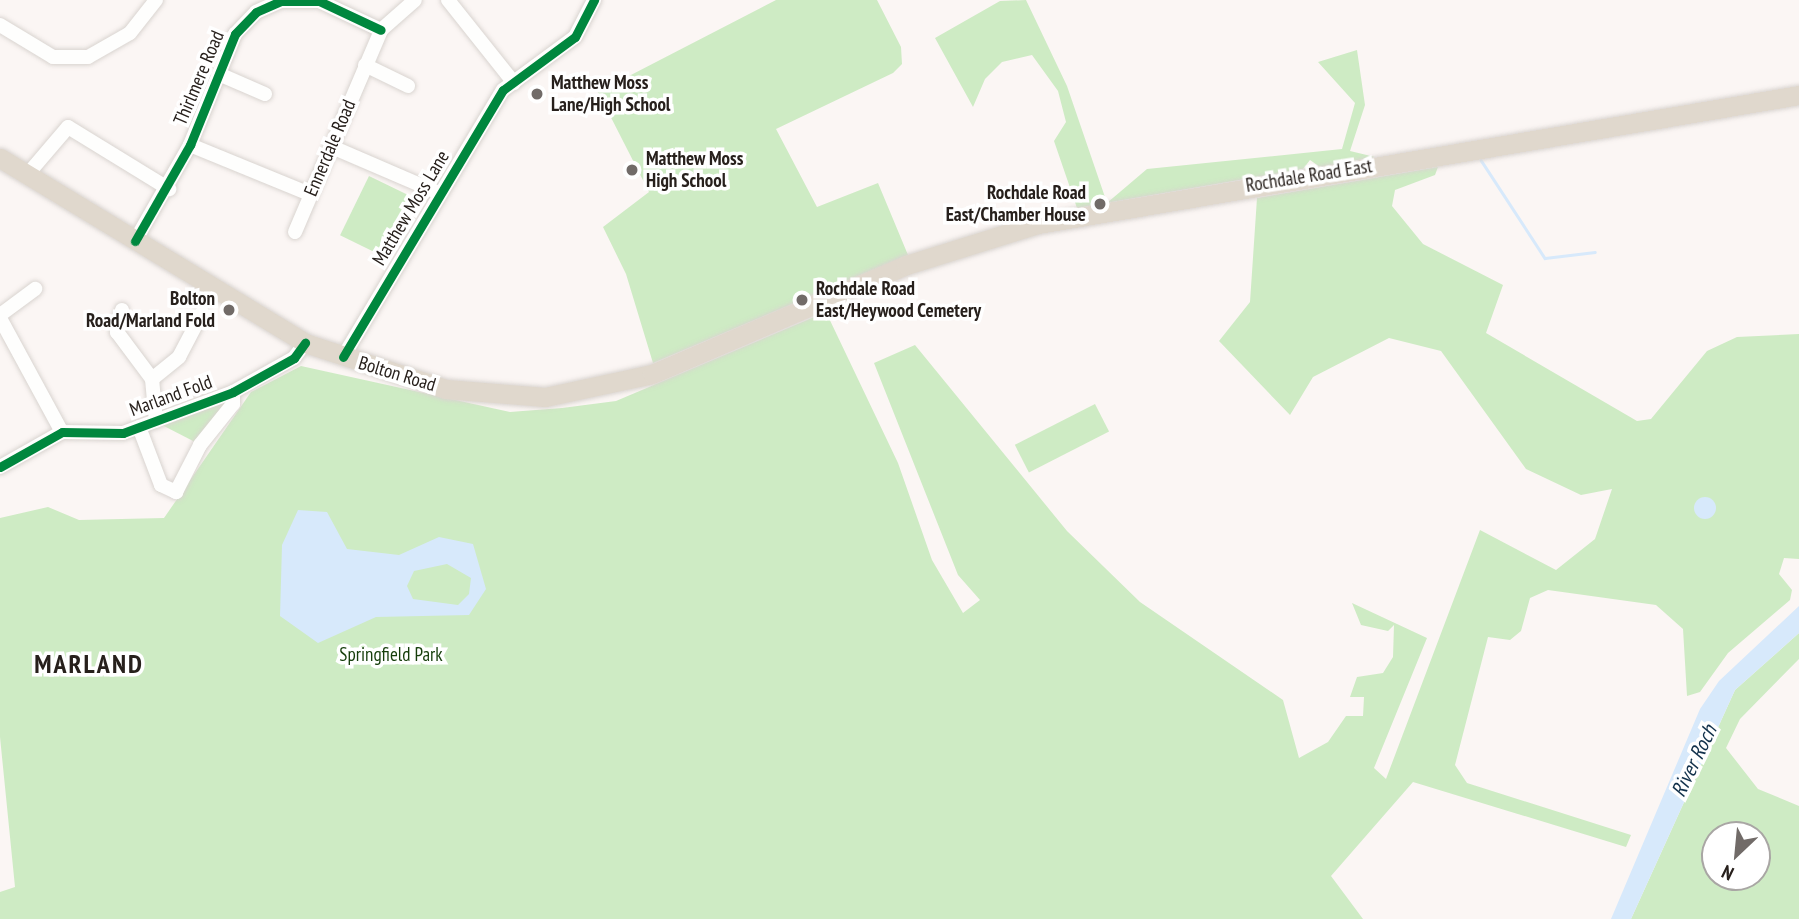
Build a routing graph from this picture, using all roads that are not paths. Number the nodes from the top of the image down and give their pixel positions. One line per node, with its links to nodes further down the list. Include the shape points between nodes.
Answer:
1 (156, 0): 5 (street, via 130,33 88,57 53,57)
2 (415, 0): 6 (street, Ennerdale Road)
3 (448, 0): 9 (street)
4 (594, 0): 9 (street, Matthew Moss Lane, via 575,37)
5 (0, 25)
6 (381, 30): 7 (street, Ennerdale Road); 8 (street, Thirlmere Road, via 319,1 281,1 257,12 235,34)
7 (365, 65): 10 (street); 14 (street, Ennerdale Road)
8 (221, 75): 11 (street); 13 (street, Thirlmere Road)
9 (514, 83): 19 (street, Matthew Moss Lane, via 503,90)
10 (408, 86)
11 (265, 93)
12 (1799, 95): 23 (highway, Rochdale Road East, via 1118,207 943,252)
13 (190, 145): 17 (street, Thirlmere Road); 18 (street)
14 (332, 147): 18 (street, Ennerdale Road); 19 (street)
15 (0, 158): 16 (highway, Bolton Road)
16 (27, 175): 17 (street, via 68,127); 21 (highway, Bolton Road)
17 (169, 189): 21 (street, Thirlmere Road)
18 (307, 193): 20 (street, Ennerdale Road)
19 (439, 193): 28 (street, Matthew Moss Lane)
20 (295, 232)
21 (135, 241): 27 (highway, Bolton Road)
22 (35, 289): 26 (street)
23 (830, 298): 28 (highway, Bolton Road, via 652,374 568,395 467,393)
24 (202, 313): 29 (street, via 179,356)
25 (117, 315): 29 (street, via 122,342)
26 (0, 316): 33 (street)
27 (305, 343): 28 (highway, Bolton Road); 30 (street, Marland Fold, via 294,358)
28 (343, 357)
29 (152, 379): 31 (street)
30 (233, 392): 31 (street, Marland Fold); 32 (street, via 233,404 200,445 176,492 161,485)
31 (156, 421): 32 (street, Marland Fold)
32 (139, 427): 33 (street, Marland Fold)
33 (62, 432): 34 (street, Marland Fold)
34 (0, 467)

